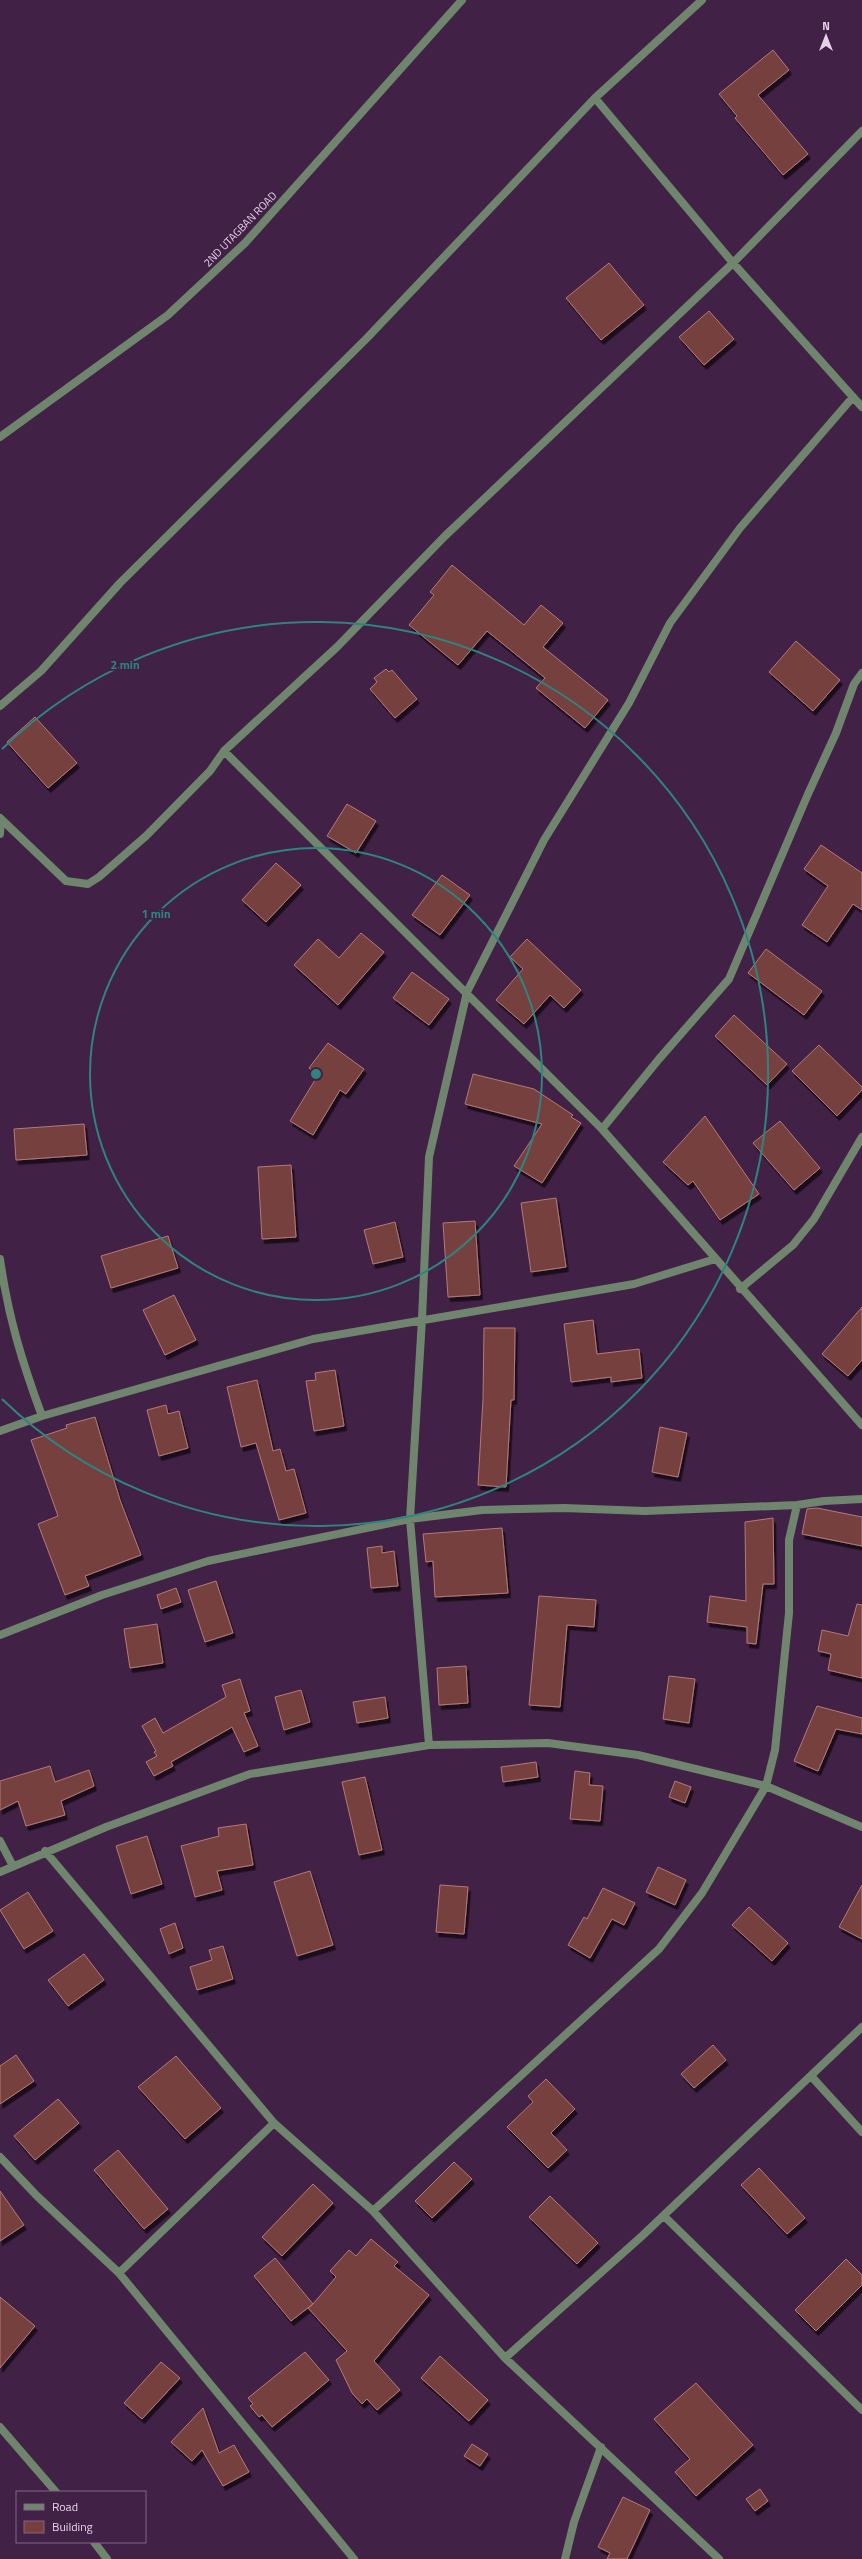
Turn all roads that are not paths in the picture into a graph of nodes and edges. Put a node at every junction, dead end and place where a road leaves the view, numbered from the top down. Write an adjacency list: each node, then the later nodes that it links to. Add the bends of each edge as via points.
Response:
1 (462, 0): 8 (street, 2ND UTAGBAN ROAD, via 245,243 168,316)
2 (702, 0): 3 (street)
3 (595, 98): 5 (street); 10 (street, via 367,338 120,583 41,671)
4 (862, 131): 5 (street)
5 (733, 263): 6 (street); 11 (street, via 445,536 337,647)
6 (853, 397): 7 (street); 14 (street, via 740,528 670,623 629,703 544,840)
7 (862, 407)
8 (0, 437)
9 (862, 673): 15 (street, via 854,684 836,733 729,979)
10 (0, 706)
11 (224, 751): 12 (street, via 210,771 146,836 88,884 66,881); 14 (street)
12 (1, 819): 13 (street)
13 (0, 834)
14 (467, 992): 15 (street); 20 (street, via 429,1157)
15 (602, 1129): 18 (street)
16 (862, 1137): 19 (street, via 814,1219 793,1245)
17 (0, 1259): 21 (street, via 8,1312 21,1360)
18 (715, 1259): 19 (street); 20 (street, via 634,1284)
19 (740, 1289): 22 (street)
20 (422, 1319): 21 (street, via 313,1339); 26 (street)
21 (42, 1416): 23 (street)
22 (862, 1425)
23 (0, 1432)
24 (862, 1499): 25 (street, via 824,1500)
25 (797, 1505): 26 (street, via 645,1511 564,1508 482,1510); 29 (street, via 789,1540 789,1613 782,1693 775,1750)
26 (410, 1519): 27 (street, via 208,1560 102,1595); 28 (street)
27 (0, 1634)
28 (429, 1745): 29 (street, via 548,1743 638,1755); 32 (street, via 250,1774)
29 (766, 1786): 30 (street); 40 (street, via 702,1893 659,1949)
30 (862, 1827)
31 (0, 1840): 33 (street)
32 (45, 1851): 33 (street); 37 (street)
33 (13, 1866): 34 (street)
34 (0, 1872)
35 (862, 2027): 36 (street)
36 (812, 2076): 38 (street); 41 (street)
37 (274, 2123): 40 (street); 42 (street)
38 (862, 2132)
39 (0, 2157): 42 (street)
40 (373, 2211): 43 (street)
41 (664, 2216): 43 (street); 44 (street)
42 (118, 2273): 50 (street, via 197,2366 271,2462)
43 (505, 2358): 46 (street)
44 (862, 2410)
45 (0, 2427): 47 (street)
46 (601, 2447): 51 (street, via 574,2522); 52 (street)
47 (55, 2491)
48 (95, 2543): 49 (street)
49 (107, 2559)
50 (354, 2559)
51 (565, 2559)
52 (719, 2559)

